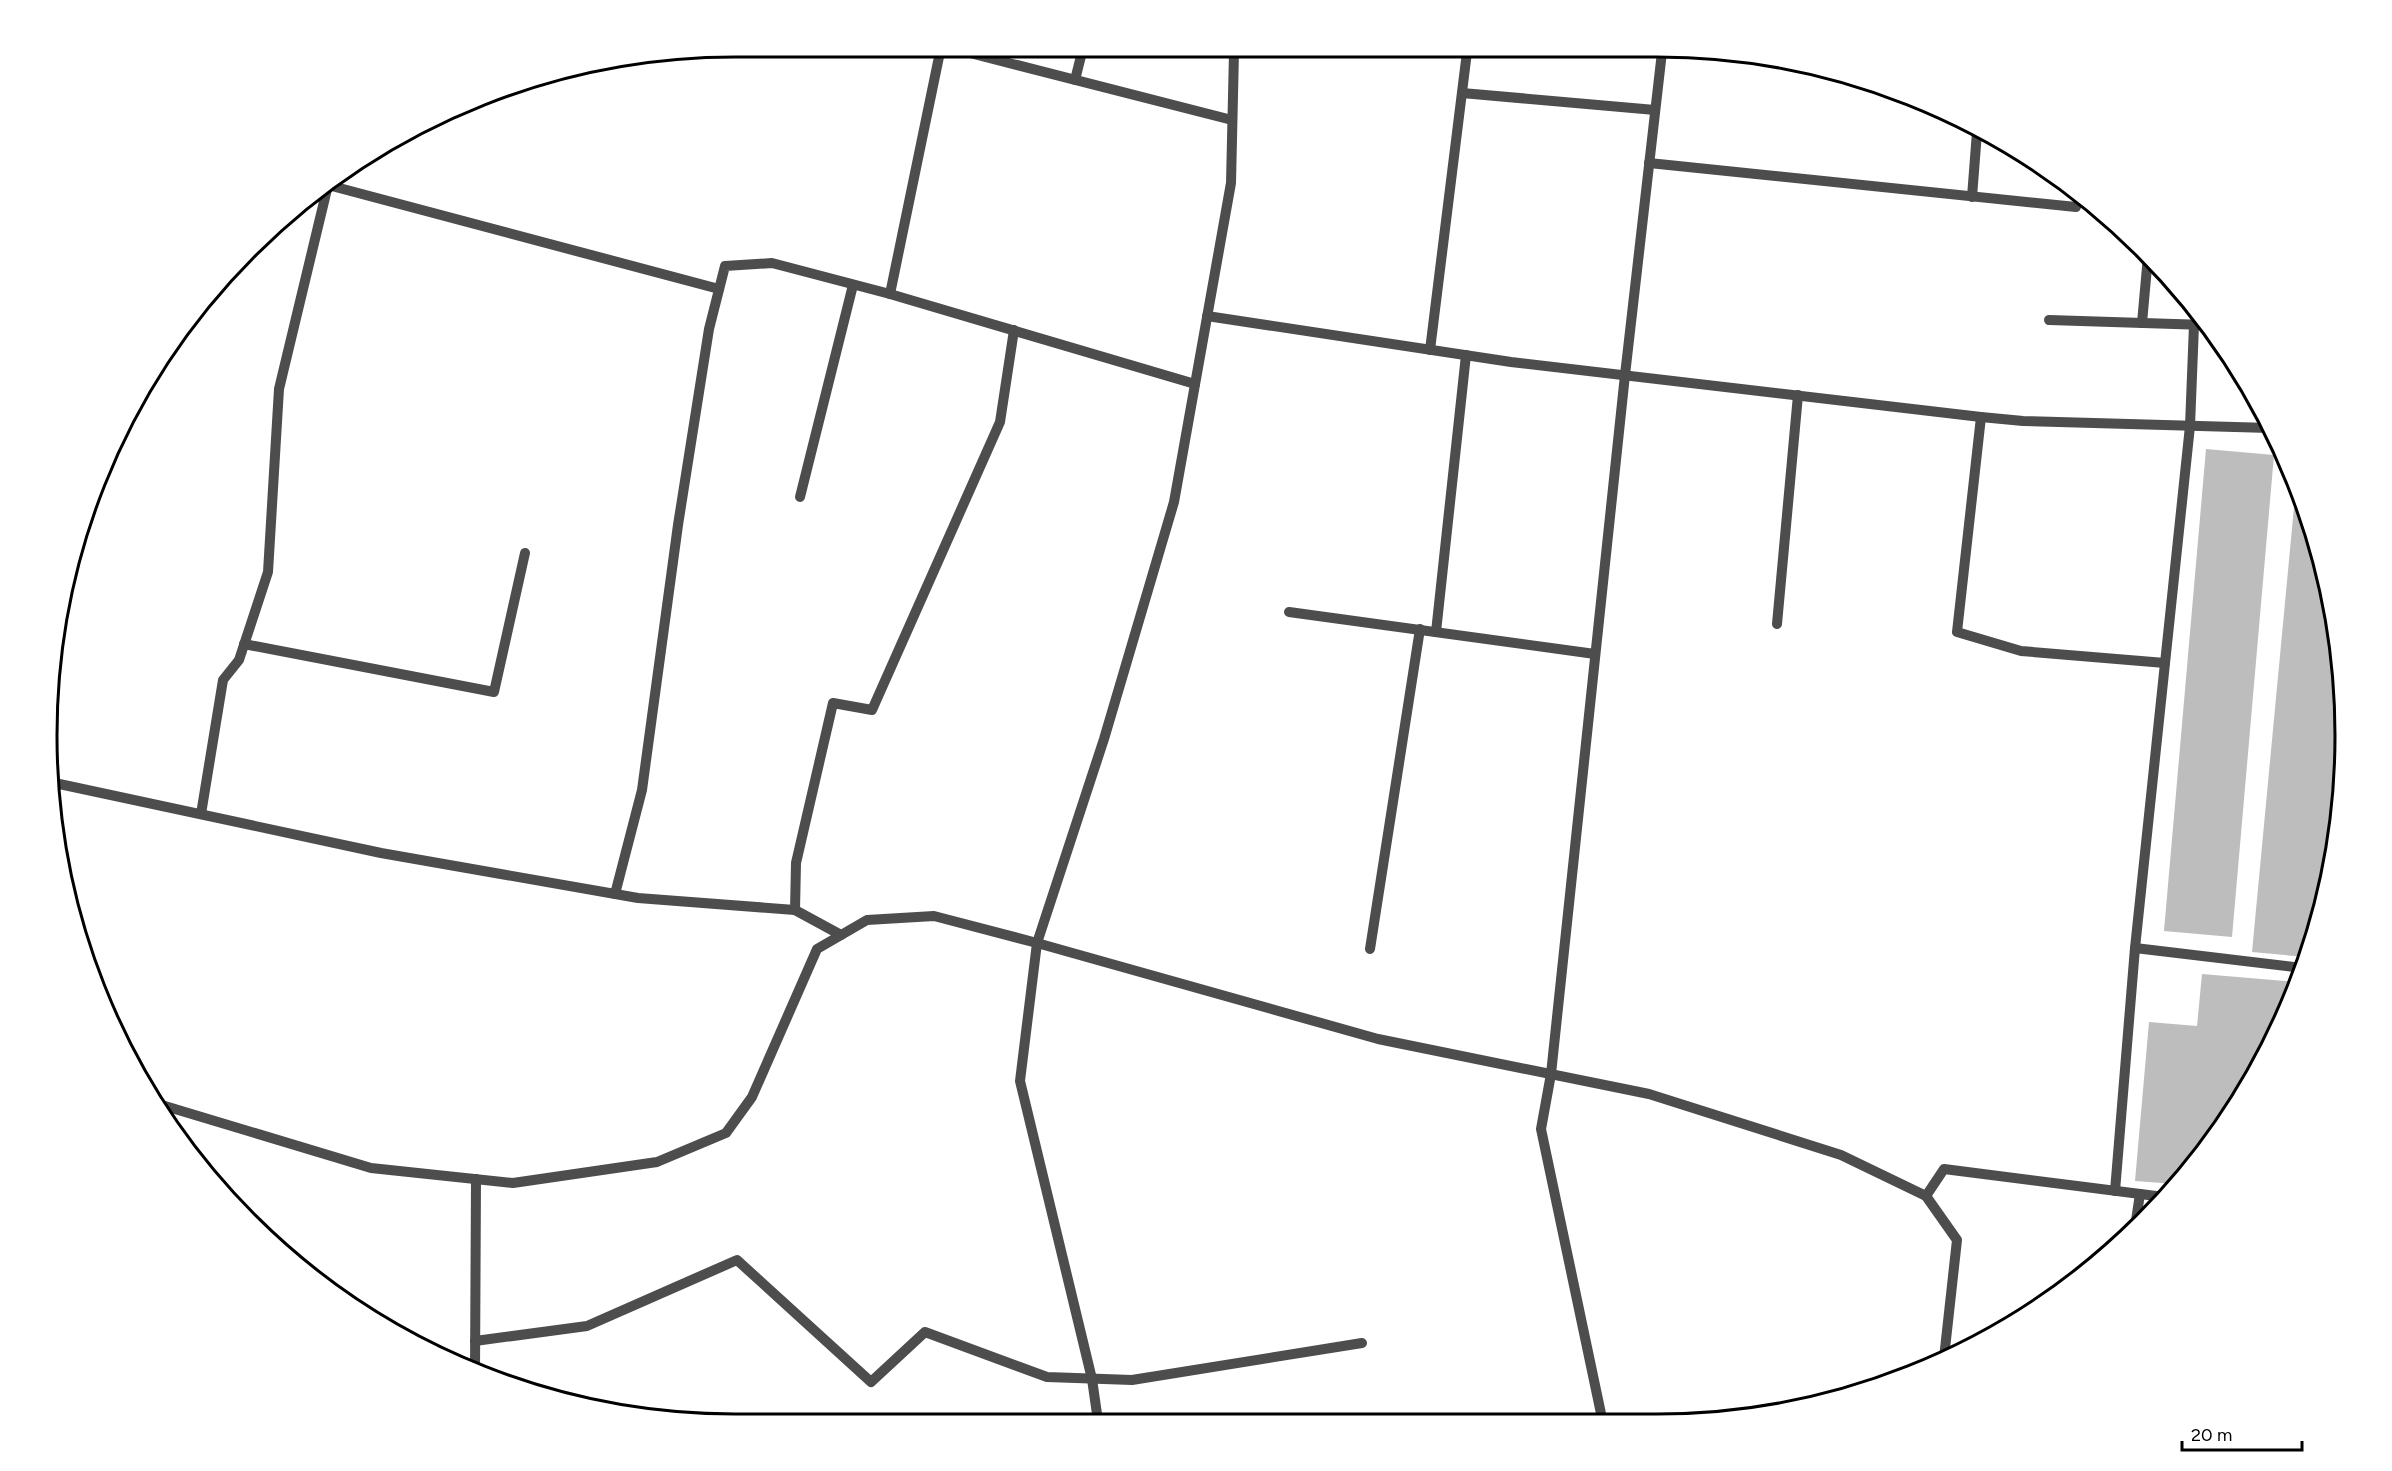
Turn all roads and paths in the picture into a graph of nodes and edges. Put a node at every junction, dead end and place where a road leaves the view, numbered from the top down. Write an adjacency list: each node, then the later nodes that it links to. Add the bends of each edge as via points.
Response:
1 (939, 57): 20 (street)
2 (986, 57): 7 (street)
3 (1081, 57): 7 (street)
4 (1234, 57): 10 (street)
5 (1466, 57): 8 (street)
6 (1661, 57): 9 (street)
7 (1076, 80): 10 (street)
8 (1462, 93): 9 (street); 27 (street)
9 (1655, 110): 12 (street)
10 (1232, 120): 21 (street, via 1231,183)
11 (1977, 138): 15 (street)
12 (1649, 164): 15 (street); 29 (street)
13 (336, 187): 19 (street)
14 (326, 194): 41 (street, via 279,389 268,572)
15 (1972, 196): 16 (street)
16 (2076, 207)
17 (2147, 267): 23 (street)
18 (853, 285): 19 (street, via 772,263 725,266); 20 (street); 35 (street)
19 (719, 289): 46 (street, via 709,329 678,525 642,790)
20 (890, 294): 26 (street)
21 (1207, 316): 27 (street); 30 (street)
22 (2049, 320): 23 (street)
23 (2142, 323): 24 (street)
24 (2194, 325): 25 (street); 33 (street)
25 (2197, 325)
26 (1014, 330): 30 (street); 47 (street, via 1000,422 872,710 833,703 796,863)
27 (1430, 350): 28 (street)
28 (1466, 355): 29 (street); 40 (street)
29 (1625, 375): 31 (street); 42 (street)
30 (1195, 384): 49 (street, via 1174,502)
31 (1798, 395): 32 (street); 38 (street)
32 (1981, 417): 33 (street); 43 (street, via 1957,632 2021,651)
33 (2190, 426): 34 (street); 43 (street)
34 (2261, 428)
35 (800, 497)
36 (525, 553): 41 (street, via 495,692)
37 (1289, 612): 39 (street)
38 (1777, 624)
39 (1420, 629): 40 (street); 51 (street)
40 (1436, 632): 42 (street)
41 (244, 644): 45 (street, via 239,660 224,680)
42 (1595, 654): 53 (street)
43 (2165, 663): 50 (street)
44 (58, 784): 45 (street)
45 (201, 814): 46 (street, via 381,852)
46 (615, 894): 47 (street)
47 (795, 910): 48 (street)
48 (841, 935): 49 (street, via 867,920 934,916); 55 (street, via 817,949 752,1097 726,1133 657,1162 513,1183)
49 (1038, 943): 53 (street, via 1378,1039); 65 (street, via 1020,1081)
50 (2134, 948): 52 (street); 56 (street)
51 (1370, 949)
52 (2294, 967)
53 (1551, 1074): 58 (street, via 1649,1094 1841,1155); 67 (street, via 1541,1129)
54 (168, 1107): 55 (street, via 371,1168)
55 (477, 1179): 61 (street)
56 (2115, 1191): 57 (street); 58 (street, via 1944,1170)
57 (2140, 1194): 59 (street); 60 (street)
58 (1926, 1196): 63 (street, via 1957,1240)
59 (2155, 1196)
60 (2138, 1213)
61 (475, 1341): 64 (street); 65 (street, via 587,1326 737,1260 871,1382 925,1332 1047,1377)
62 (1362, 1343): 65 (street, via 1131,1380)
63 (1945, 1349)
64 (475, 1362)
65 (1092, 1379): 66 (street)
66 (1097, 1414)
67 (1601, 1414)

